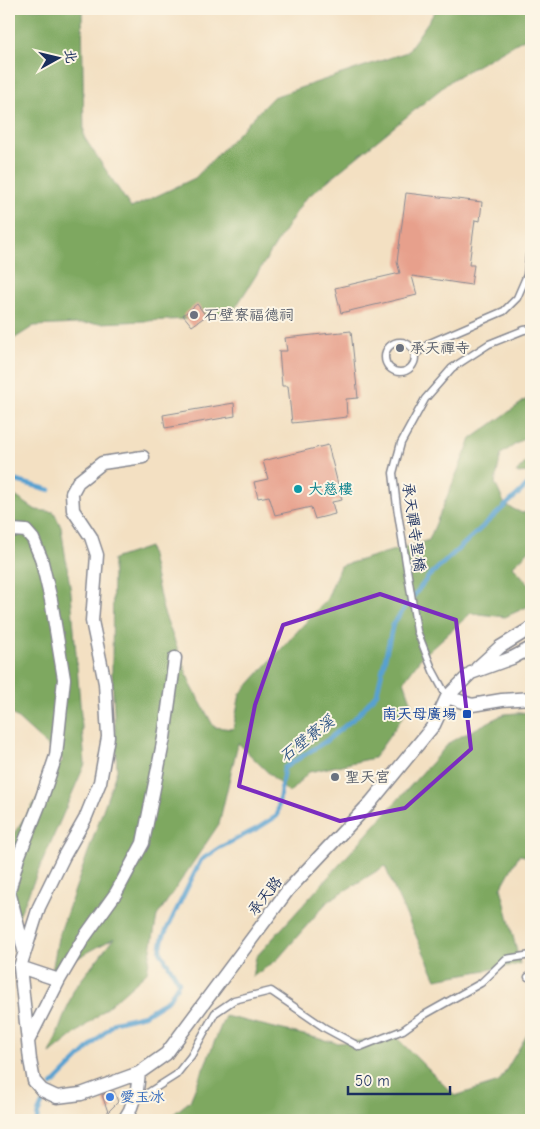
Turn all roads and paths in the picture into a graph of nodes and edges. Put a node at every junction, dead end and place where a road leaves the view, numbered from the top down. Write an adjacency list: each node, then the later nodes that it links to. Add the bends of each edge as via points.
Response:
1 (531, 239): 3 (lane, via 527,275 517,298 504,311 430,343)
2 (531, 329): 10 (lane, 承天禪寺聖橋, via 490,344 452,368 425,399 401,443 394,473 417,631)
3 (416, 354): 3 (lane, via 411,346 397,342 386,352 386,362 392,370 402,373 414,364)
4 (142, 457): 12 (street, via 102,463 78,482 72,493 73,510 91,537 97,555 92,621 105,683 108,737 100,782 85,819 39,907)
5 (9, 533): 12 (street, via 13,530 26,531 42,558 64,679 56,756 18,858 10,890)
6 (531, 628): 9 (street, via 500,647)
7 (531, 648): 9 (street)
8 (175, 658): 15 (street, via 164,738 143,843 116,894 83,939)
9 (472, 673): 10 (street)
10 (447, 697): 11 (street, via 472,705); 17 (street, 承天路, via 434,725 371,802 288,890 166,1054)
11 (531, 698)
12 (24, 950): 14 (street)
13 (531, 955): 18 (lane, via 506,959 481,983 403,1030 360,1047 325,1028 271,991 234,1000 215,1013 191,1056 176,1075)
14 (20, 967): 15 (street); 16 (street)
15 (59, 980): 16 (street)
16 (27, 1042): 17 (street, 承天路, via 34,1081 42,1090 57,1097 80,1094)
17 (138, 1073): 18 (street)
18 (133, 1103): 19 (street)
19 (124, 1120)

